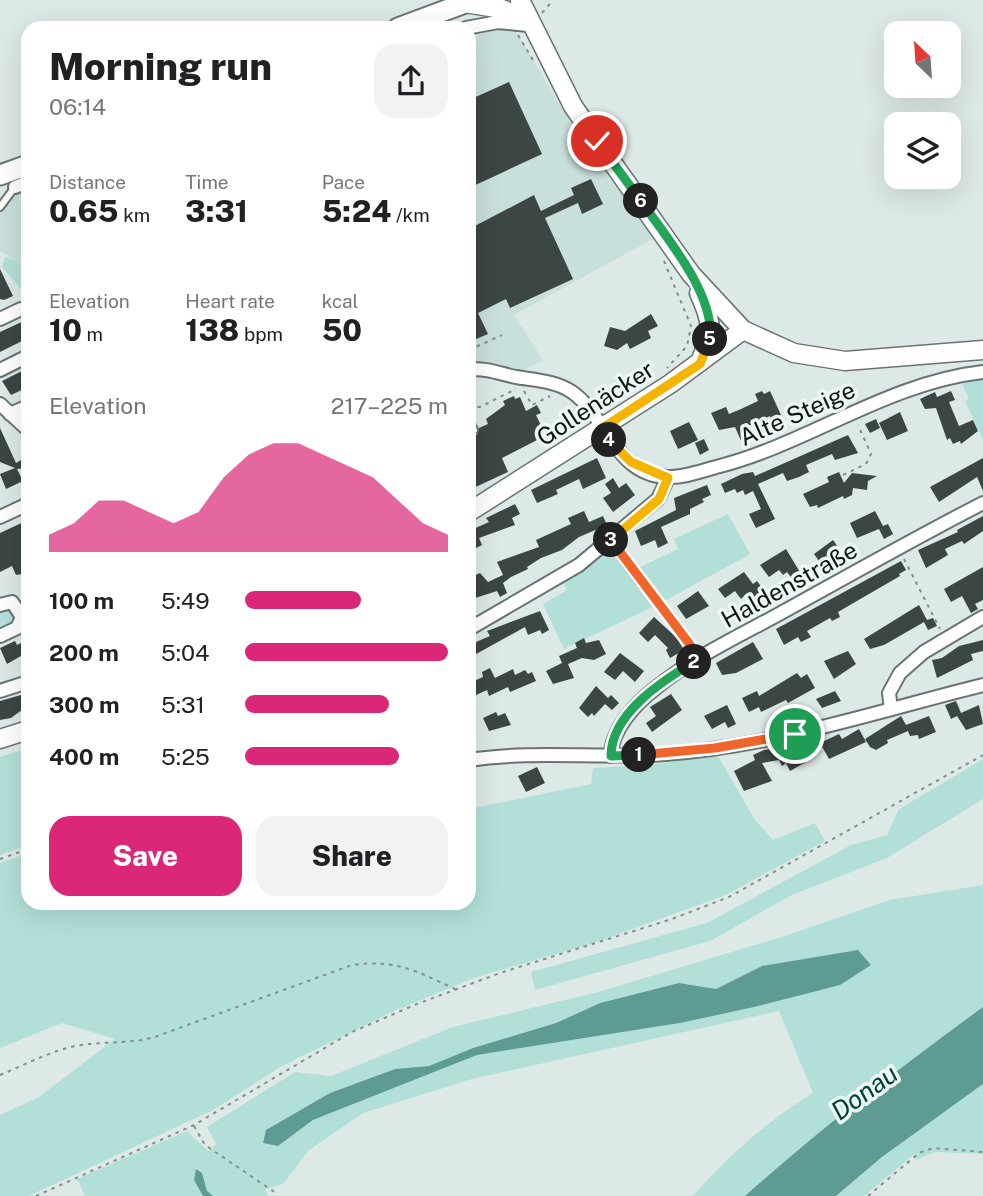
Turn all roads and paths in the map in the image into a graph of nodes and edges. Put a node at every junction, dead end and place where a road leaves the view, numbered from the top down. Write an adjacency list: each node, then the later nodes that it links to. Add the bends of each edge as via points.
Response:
1 (520, 0): 4 (main road)
2 (469, 2): 3 (main road); 4 (main road, via 502,9)
3 (417, 21)
4 (524, 23): 5 (street); 6 (path); 10 (main road, via 573,106)
5 (476, 27)
6 (538, 68)
7 (14, 181): 8 (lane)
8 (0, 207)
9 (663, 259): 22 (path, via 691,326 687,346)
10 (691, 274): 13 (main road); 18 (main road, via 711,325)
11 (21, 309): 12 (street)
12 (0, 319)
13 (743, 330): 16 (main road, via 794,353 845,361); 18 (main road, Gollenäcker)
14 (502, 335): 15 (path)
15 (476, 347)
16 (983, 350)
17 (21, 360): 19 (street)
18 (700, 364): 30 (main road, Gollenäcker)
19 (0, 370)
20 (476, 371): 30 (street, via 556,384 582,401)
21 (983, 372): 27 (street, Alte Steige, via 906,389)
22 (660, 376)
23 (551, 396): 25 (path, via 532,405 522,386)
24 (0, 404): 28 (street)
25 (476, 407)
26 (21, 409): 28 (street)
27 (851, 411): 31 (path, via 871,454 866,464); 32 (street, Alte Steige, via 751,458)
28 (10, 414): 29 (street)
29 (21, 424)
30 (601, 429): 32 (street, via 631,462); 35 (main road, Gollenäcker)
31 (843, 475)
32 (668, 478): 37 (street, via 659,499)
33 (983, 503): 38 (street, Haldenstraße)
34 (21, 507): 36 (street)
35 (476, 508)
36 (0, 517)
37 (609, 541): 39 (lane); 44 (street, via 529,596)
38 (898, 547): 46 (path); 47 (street, Haldenstraße)
39 (643, 586): 47 (path)
40 (0, 605): 41 (street, via 12,602)
41 (21, 616)
42 (983, 617): 46 (street)
43 (21, 619): 45 (street, via 17,628)
44 (476, 625)
45 (0, 636)
46 (945, 639): 51 (street, via 900,673 889,693)
47 (700, 658): 55 (street, Haldenstraße, via 640,702 614,739)
48 (21, 684): 50 (street)
49 (983, 685): 51 (street)
50 (0, 691)
51 (891, 709): 55 (street, via 754,743)
52 (21, 732): 53 (main road)
53 (0, 739)
54 (983, 755): 59 (path, via 729,897)
55 (611, 756): 56 (street, via 524,753)
56 (476, 759)
57 (21, 852): 58 (path)
58 (0, 859)
59 (456, 989): 60 (path, via 401,965 352,965 152,1038 64,1048); 61 (path, via 352,1032)
60 (0, 1074)
61 (194, 1125): 63 (path); 64 (path, via 205,1144)
62 (983, 1152): 65 (path, via 933,1148 919,1153)
63 (36, 1196)
64 (275, 1196)
65 (868, 1196)

